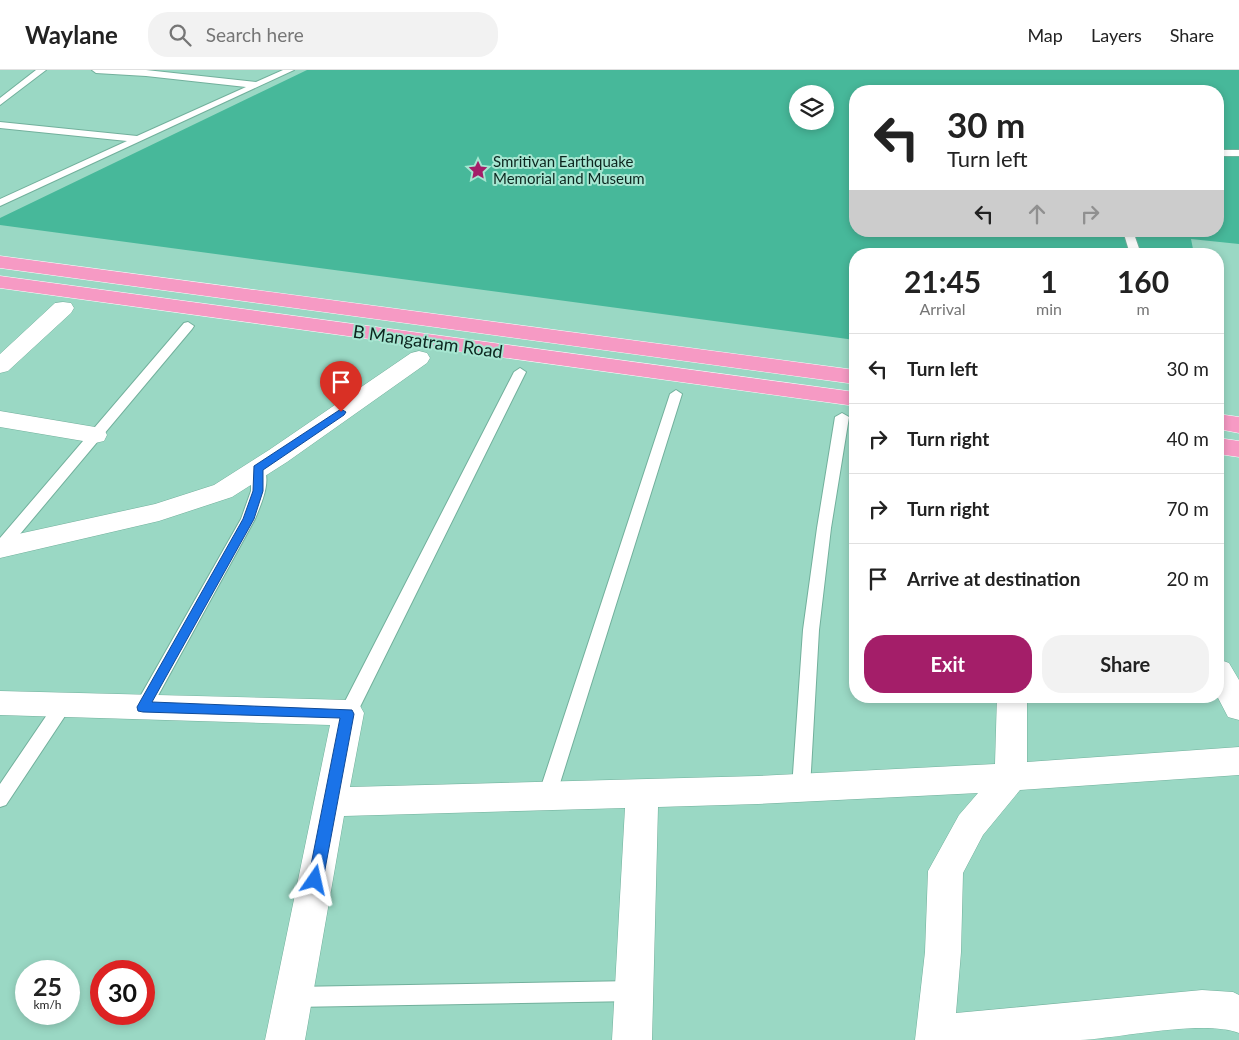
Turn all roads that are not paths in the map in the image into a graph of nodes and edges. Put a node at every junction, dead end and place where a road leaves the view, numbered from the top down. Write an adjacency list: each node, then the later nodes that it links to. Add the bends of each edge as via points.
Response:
1 (42, 70): 6 (lane)
2 (96, 70): 4 (lane)
3 (290, 70): 5 (lane)
4 (149, 71): 5 (lane)
5 (257, 85): 8 (lane)
6 (0, 102)
7 (0, 125): 8 (lane)
8 (138, 140): 11 (lane)
9 (1239, 153): 10 (lane)
10 (1224, 154)
11 (0, 203)
12 (0, 262): 19 (highway, B Mangatram Road)
13 (0, 282): 21 (highway, B Mangatram Road)
14 (63, 308): 17 (street)
15 (188, 326): 26 (lane)
16 (419, 358): 29 (street)
17 (0, 366)
18 (520, 372): 37 (lane)
19 (849, 376)
20 (676, 394): 42 (lane)
21 (849, 398)
22 (842, 417): 40 (lane, via 811,630)
23 (0, 420): 26 (street)
24 (1224, 423): 25 (highway)
25 (1239, 425)
26 (95, 435): 30 (lane)
27 (1224, 447): 28 (highway)
28 (1239, 449)
29 (258, 469): 30 (street, via 223,491 159,512); 35 (lane, via 258,491 248,519)
30 (0, 548)
31 (1224, 682): 36 (street)
32 (0, 703): 34 (street)
33 (1012, 703): 39 (street)
34 (63, 705): 35 (street); 43 (lane)
35 (143, 707): 37 (street)
36 (1239, 708)
37 (348, 714): 44 (street)
38 (1239, 761): 39 (street)
39 (1011, 777): 40 (street); 48 (street, via 970,825 946,872 943,952)
40 (801, 788): 41 (street)
41 (642, 794): 42 (street); 45 (street)
42 (547, 796): 44 (street)
43 (0, 799)
44 (330, 802): 46 (street)
45 (634, 991): 46 (lane); 50 (street)
46 (293, 997): 49 (street)
47 (1239, 1014): 48 (street, via 1202,1009)
48 (934, 1037)
49 (285, 1040)
50 (632, 1040)

